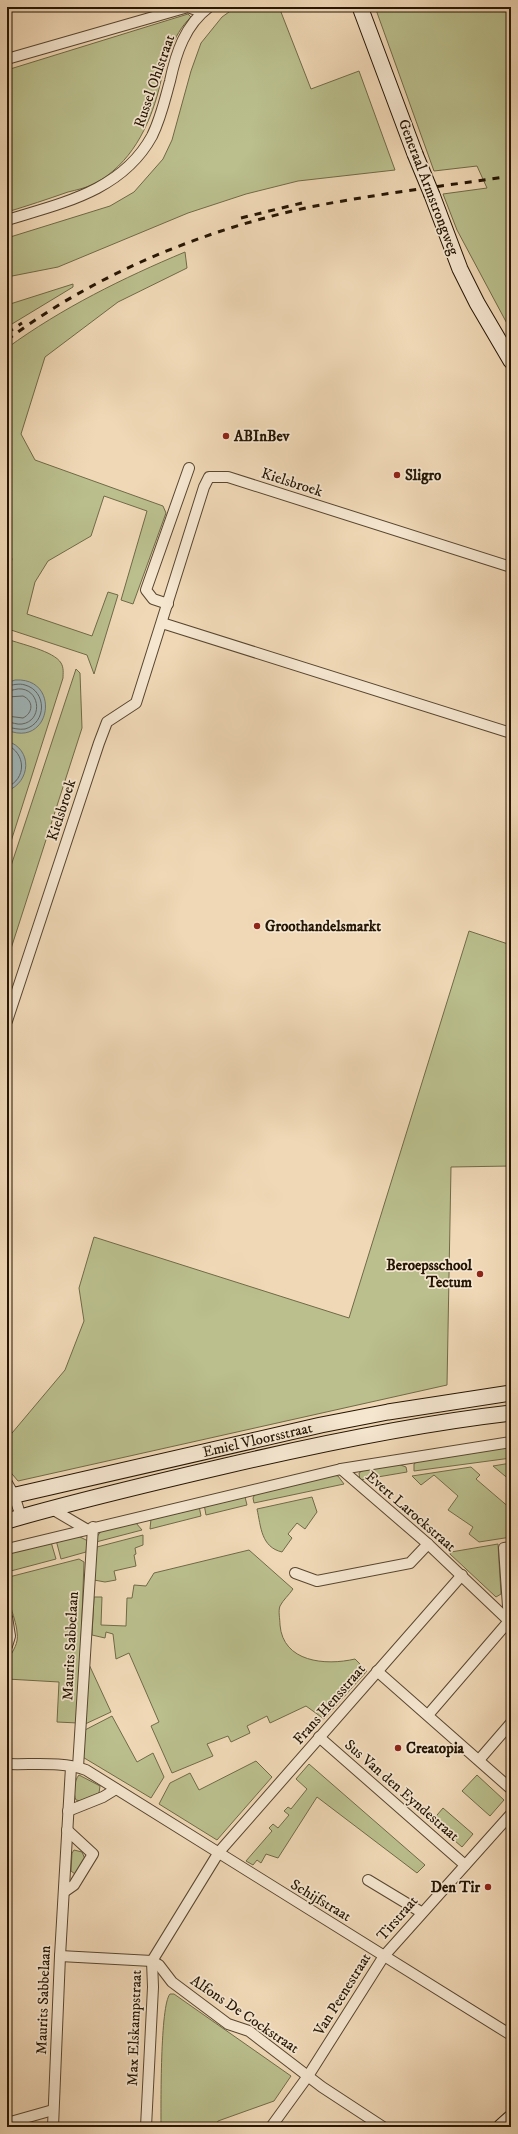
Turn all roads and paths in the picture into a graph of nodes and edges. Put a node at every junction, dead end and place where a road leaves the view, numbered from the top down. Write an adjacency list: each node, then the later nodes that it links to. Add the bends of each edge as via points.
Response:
1 (360, 7): 5 (street, Generaal Armstrongweg, bridge, via 460,269)
2 (205, 10): 3 (street, via 188,7); 4 (street, Russel Ohlstraat, via 190,27 180,45 162,112 152,135 131,164 116,178 95,191)
3 (7, 60)
4 (7, 220)
5 (511, 360)
6 (189, 468): 8 (street, via 146,590 153,599)
7 (511, 567): 8 (street, Kielsbroek, via 228,477 212,476 204,487)
8 (168, 604): 9 (street, Kielsbroek)
9 (162, 623): 10 (street); 11 (street, Kielsbroek, via 136,703 107,722)
10 (511, 733)
11 (7, 1021)
12 (511, 1393): 16 (street, Emiel Vloorsstraat, via 322,1425)
13 (511, 1413): 17 (street, Emiel Vloorsstraat, via 315,1446)
14 (511, 1442): 15 (street)
15 (341, 1469): 19 (street); 20 (street, Evert Larockstraat)
16 (9, 1492): 18 (street)
17 (52, 1509): 18 (street, Emiel Vloorsstraat); 19 (street)
18 (14, 1519)
19 (89, 1528): 22 (street); 34 (street, Maurits Sabbelaan)
20 (428, 1544): 23 (street, via 410,1563 317,1581); 24 (street, Evert Larockstraat)
21 (507, 1547): 26 (street)
22 (7, 1549)
23 (295, 1573)
24 (462, 1575): 26 (street, Evert Larockstraat); 28 (street, Frans Hensstraat)
25 (7, 1617): 27 (street, via 10,1636)
26 (510, 1622): 29 (street)
27 (7, 1646)
28 (377, 1670): 29 (street); 31 (street, Frans Hensstraat)
29 (428, 1715): 32 (street)
30 (511, 1723): 32 (street)
31 (319, 1737): 40 (street, Frans Hensstraat); 41 (street, Sus Van den Eyndestraat)
32 (478, 1760): 36 (street)
33 (7, 1764): 34 (street)
34 (74, 1767): 35 (street, Schijfstraat); 37 (street, Maurits Sabbelaan)
35 (116, 1789): 37 (street); 40 (street, Schijfstraat)
36 (511, 1789)
37 (68, 1811): 39 (street, Maurits Sabbelaan)
38 (511, 1814): 41 (street, Tirstraat)
39 (67, 1830): 43 (street, Maurits Sabbelaan); 43 (street, via 93,1854 74,1885)
40 (219, 1852): 46 (street, Schijfstraat, via 232,1863); 47 (street, Max Elskampstraat)
41 (465, 1865): 44 (street, Tirstraat)
42 (368, 1880): 44 (street)
43 (64, 1892): 45 (street, Maurits Sabbelaan)
44 (421, 1912): 46 (street, Tirstraat)
45 (60, 1956): 47 (street); 52 (street, Maurits Sabbelaan)
46 (384, 1956): 50 (street, Schijfstraat); 51 (street, Van Peenestraat)
47 (152, 1961): 48 (street, Alfons De Cockstraat, via 159,1965); 49 (street, Max Elskampstraat)
48 (172, 1982): 49 (street, via 160,1983); 51 (street, Alfons De Cockstraat, via 228,2024 250,2032)
49 (153, 1987): 56 (street, Max Elskampstraat)
50 (511, 2035)
51 (308, 2076): 57 (street, Van Peenestraat); 58 (street, Alfons De Cockstraat)
52 (53, 2110): 54 (street); 55 (street, Maurits Sabbelaan)
53 (511, 2118): 59 (street)
54 (7, 2124)
55 (53, 2127)
56 (146, 2127)
57 (272, 2127)
58 (383, 2127)
59 (501, 2127)

